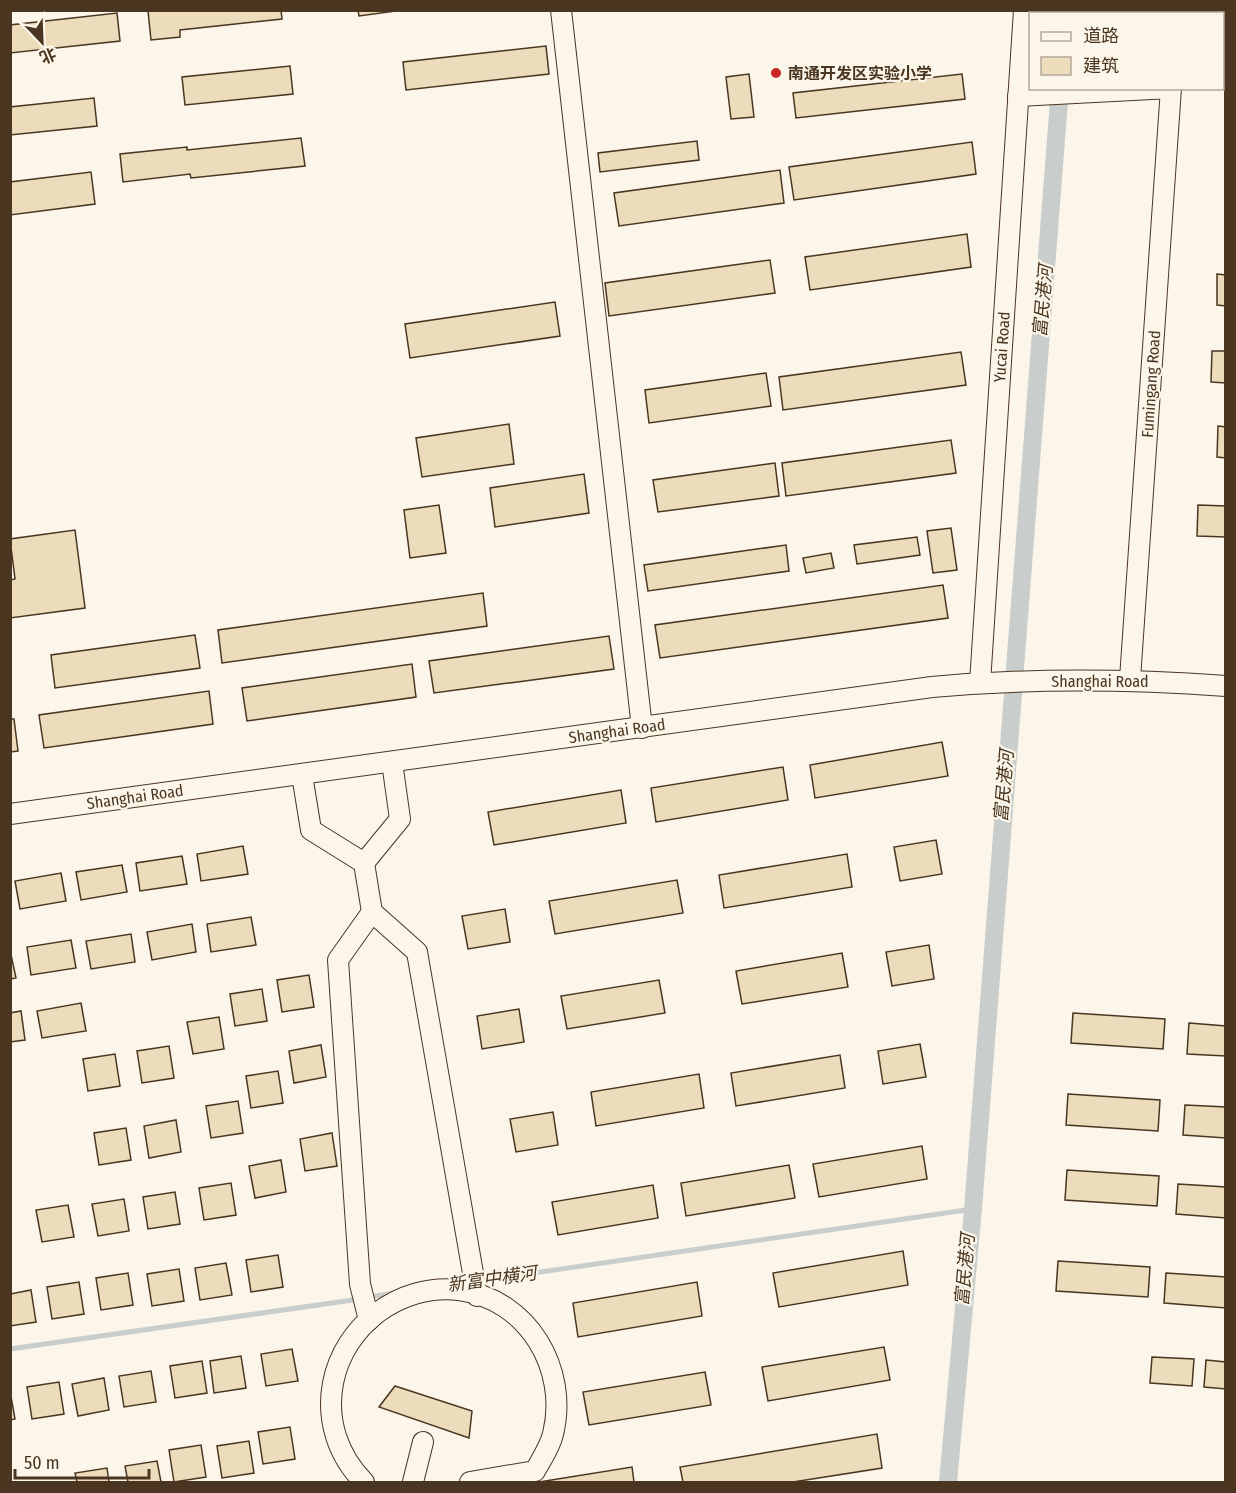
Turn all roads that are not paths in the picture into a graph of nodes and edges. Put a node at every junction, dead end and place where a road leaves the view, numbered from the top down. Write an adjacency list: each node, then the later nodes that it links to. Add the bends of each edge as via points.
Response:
1 (561, 10): 9 (street)
2 (1024, 10): 5 (street, Yucai Road)
3 (1141, 90): 5 (street)
4 (1171, 90): 6 (street, Fumingang Road)
5 (1019, 96): 7 (street, Yucai Road)
6 (1130, 679): 7 (street, Shanghai Road); 8 (street, Shanghai Road)
7 (981, 683): 9 (street, Shanghai Road)
8 (1226, 686)
9 (642, 728): 10 (street, Shanghai Road)
10 (392, 762): 11 (street, Shanghai Road); 13 (street, via 400,819)
11 (302, 775): 12 (street, Shanghai Road); 13 (street, via 311,830)
12 (10, 814)
13 (364, 863): 14 (street)
14 (372, 912): 15 (street, via 417,952); 16 (street, via 338,960 360,1284)
15 (477, 1296): 16 (street, via 459,1290 419,1292 383,1307); 20 (street, via 496,1302 528,1326 549,1359 558,1397 553,1436 535,1471)
16 (369, 1320): 18 (street, via 354,1334 337,1365 330,1400 334,1436 350,1468)
17 (423, 1442): 19 (street)
18 (364, 1482)
19 (413, 1482)
20 (470, 1482)

